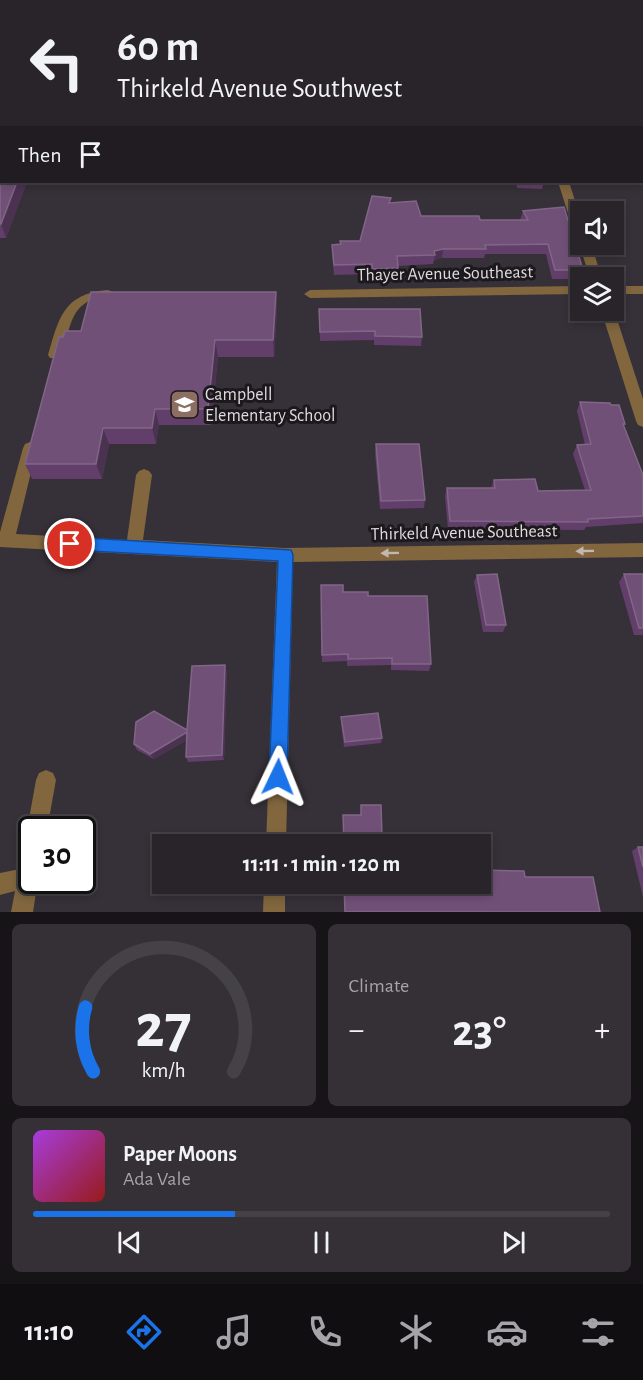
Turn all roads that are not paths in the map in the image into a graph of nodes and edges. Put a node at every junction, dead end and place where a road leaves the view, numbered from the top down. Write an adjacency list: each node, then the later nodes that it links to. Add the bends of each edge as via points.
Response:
1 (563, 183): 2 (street)
2 (570, 203)
3 (570, 290): 7 (street, Thayer Avenue Southeast)
4 (624, 290): 5 (street)
5 (643, 290)
6 (118, 294): 9 (street, via 96,294 77,303 66,316)
7 (310, 294)
8 (611, 321): 10 (street)
9 (51, 372)
10 (643, 421)
11 (33, 438): 13 (street)
12 (144, 475): 14 (street)
13 (3, 540): 14 (street, Thirkeld Avenue Southeast)
14 (134, 547): 16 (street, Thirkeld Avenue Southeast)
15 (643, 550): 16 (street, Thirkeld Avenue Southeast, one-way to 16)
16 (285, 555): 19 (street)
17 (46, 780): 18 (street)
18 (40, 816)
19 (276, 834)
20 (18, 874): 21 (street)
21 (0, 884)
22 (25, 894): 24 (street)
23 (275, 894): 25 (street)
24 (22, 912)
25 (274, 912)

